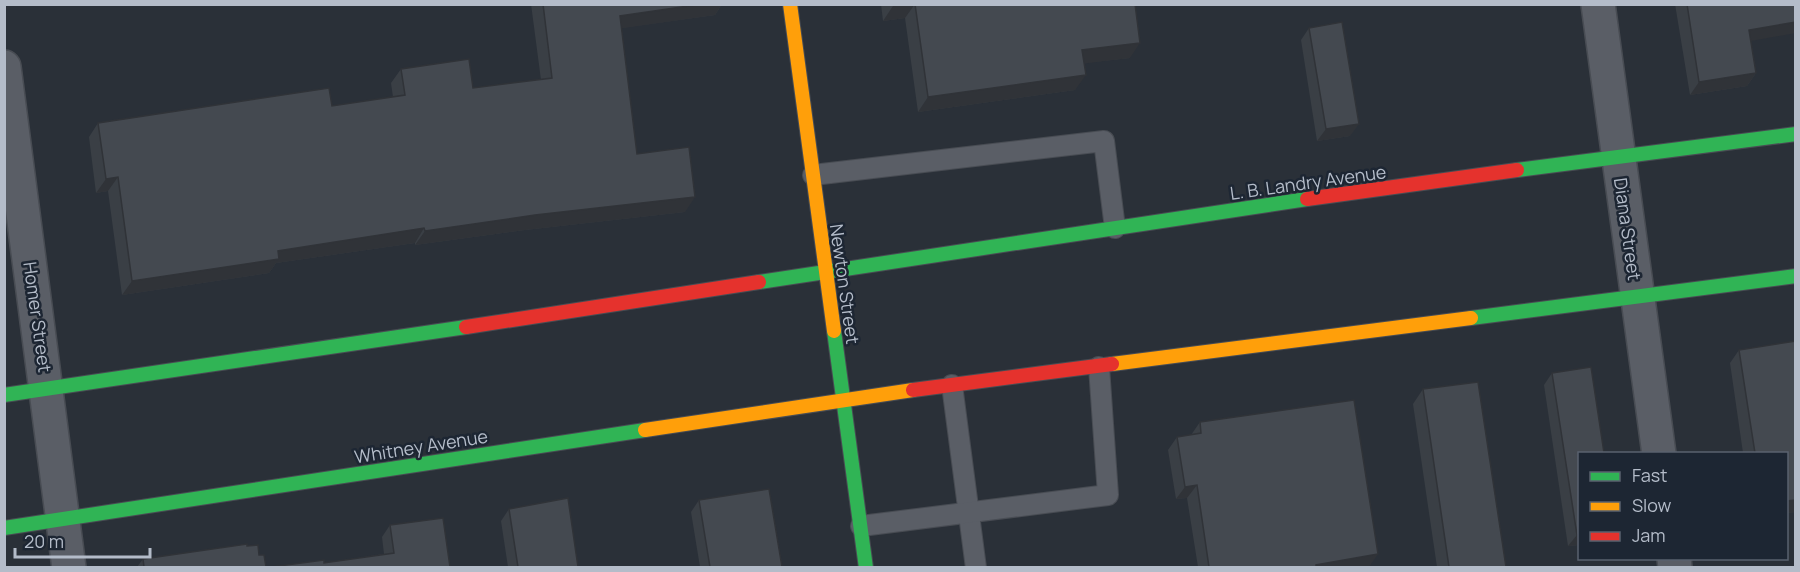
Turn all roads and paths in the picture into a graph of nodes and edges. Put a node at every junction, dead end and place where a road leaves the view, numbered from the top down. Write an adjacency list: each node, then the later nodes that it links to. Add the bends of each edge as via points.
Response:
1 (789, 4): 6 (street, Newton Street)
2 (1598, 4): 5 (street, Diana Street)
3 (4, 67): 13 (street, Homer Street)
4 (1796, 134): 5 (street, L. B. Landry Avenue)
5 (1618, 155): 7 (street, L. B. Landry Avenue); 10 (street, Diana Street)
6 (813, 175): 7 (lane, via 1104,141); 8 (street, Newton Street)
7 (1115, 228): 8 (street, L. B. Landry Avenue)
8 (825, 269): 13 (street); 15 (street, Newton Street)
9 (1796, 276): 10 (street)
10 (1638, 298): 11 (street); 16 (street, Diana Street)
11 (1099, 367): 12 (street); 17 (lane, via 1108,495)
12 (952, 385): 15 (street); 17 (lane)
13 (48, 389): 14 (street); 18 (street, Homer Street)
14 (4, 395)
15 (843, 400): 18 (street, Whitney Avenue); 19 (street, Newton Street)
16 (1659, 452)
17 (969, 512): 19 (lane); 23 (lane)
18 (63, 519): 20 (street, Whitney Avenue); 21 (street, Homer Street)
19 (861, 526): 22 (street, Newton Street)
20 (4, 528)
21 (69, 567)
22 (866, 567)
23 (976, 567)

